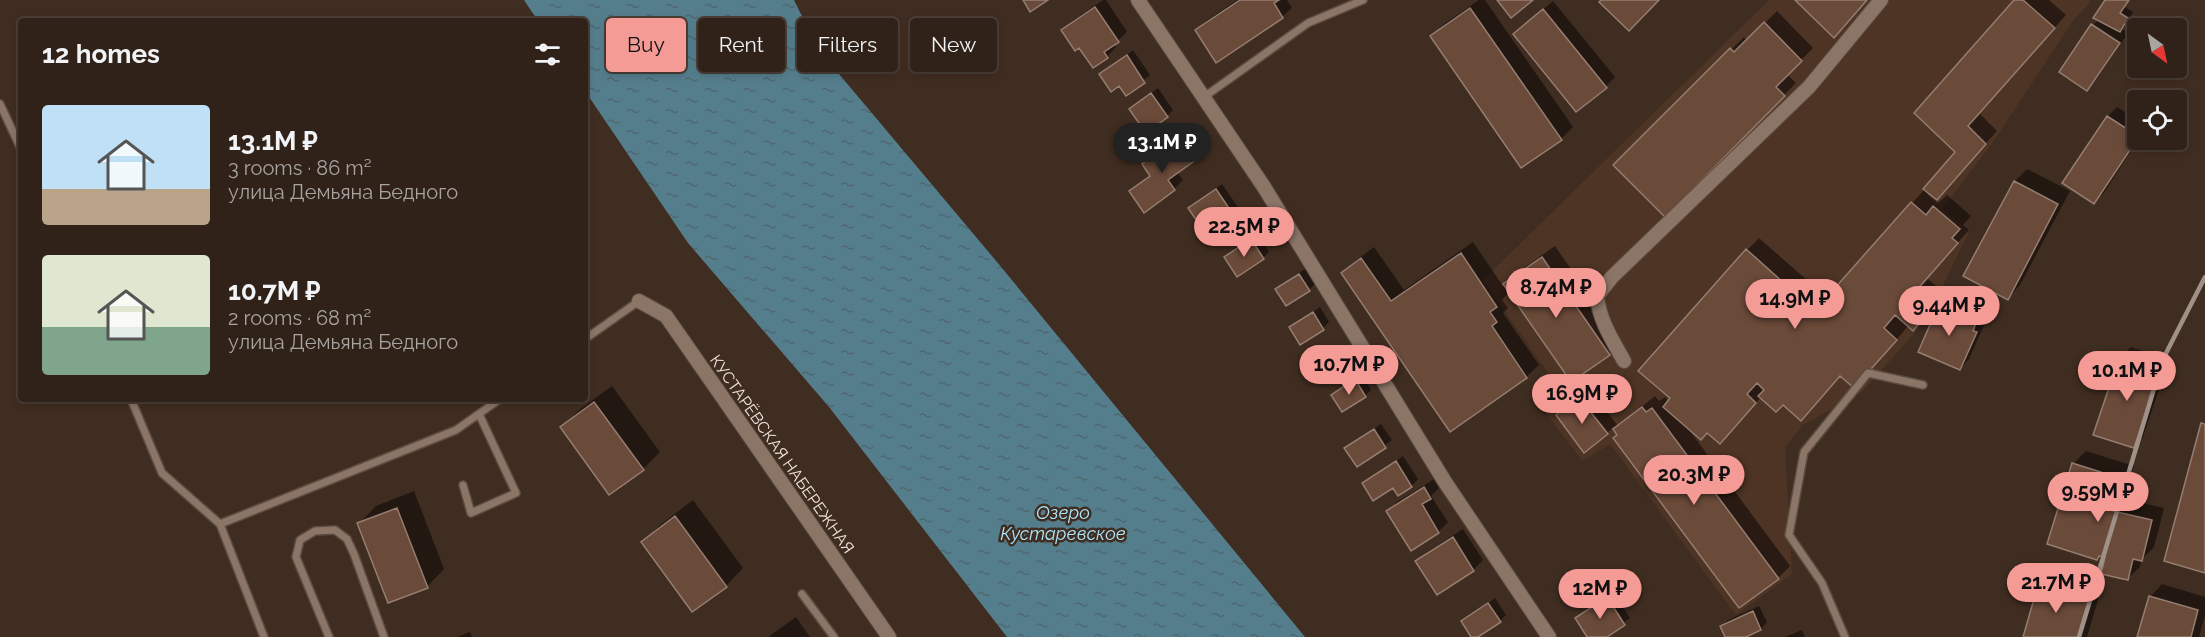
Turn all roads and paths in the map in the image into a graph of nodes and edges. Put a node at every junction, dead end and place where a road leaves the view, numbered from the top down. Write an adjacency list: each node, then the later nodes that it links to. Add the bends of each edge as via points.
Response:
1 (1138, 0): 4 (street)
2 (1363, 0): 4 (lane, via 1308,23)
3 (1881, 0): 9 (street, via 1809,87 1597,296 1598,308)
4 (1204, 97): 22 (street, via 1445,482)
5 (0, 104): 6 (lane)
6 (18, 142)
7 (639, 301): 8 (lane); 21 (street, КУСТАРЁВСКАЯ НАБЕРЕЖНАЯ, via 666,316)
8 (588, 337)
9 (1624, 362)
10 (1923, 385): 23 (lane, via 1868,373 1804,452 1789,535 1822,583)
11 (132, 402): 15 (lane, via 162,473)
12 (496, 402): 13 (lane)
13 (479, 414): 14 (lane, via 516,492 471,513); 15 (lane, via 456,430)
14 (463, 486)
15 (220, 524): 17 (lane)
16 (802, 594): 20 (lane)
17 (264, 637)
18 (329, 637): 19 (lane, via 296,556 300,540 315,531 335,530 347,539)
19 (384, 637)
20 (834, 637)
21 (889, 637)
22 (1549, 637)
23 (1845, 637)

